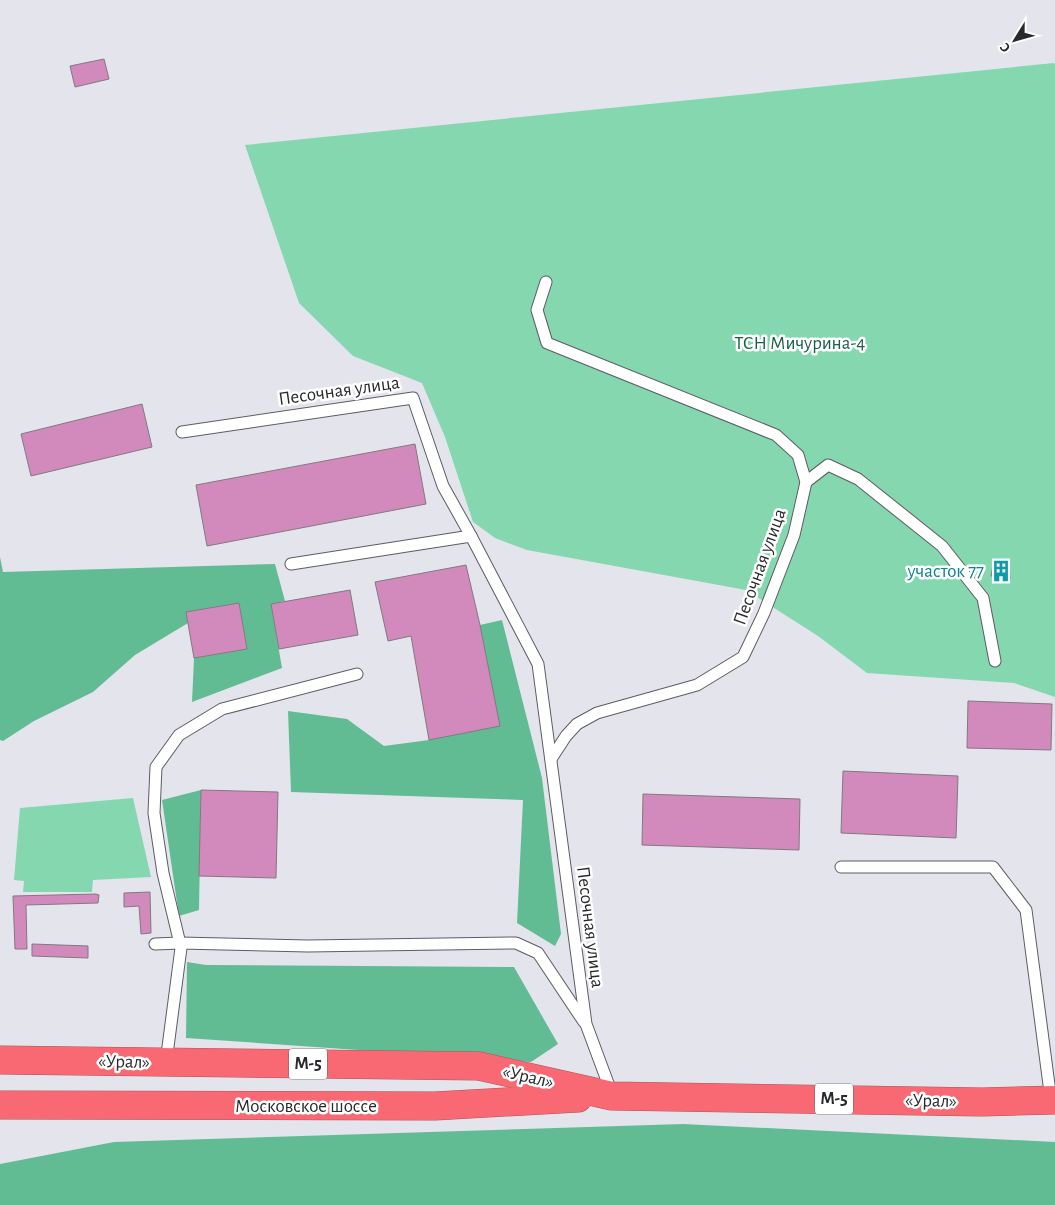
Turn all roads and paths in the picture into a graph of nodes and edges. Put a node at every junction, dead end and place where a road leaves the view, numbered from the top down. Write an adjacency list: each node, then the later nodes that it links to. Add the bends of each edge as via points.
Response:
1 (546, 282): 3 (lane, Песочная улица, via 536,310 547,343 776,435 798,455)
2 (182, 432): 4 (lane, Песочная улица, via 413,398 443,486)
3 (806, 482): 6 (lane, via 828,465 858,479 942,546 984,598); 8 (lane, Песочная улица, via 794,535 743,657 697,686 597,713 578,724)
4 (471, 536): 5 (lane); 8 (lane, Песочная улица, via 538,664)
5 (291, 564)
6 (995, 661)
7 (357, 674): 10 (lane, via 222,709 179,735 156,767 154,813 163,873)
8 (551, 759): 12 (lane, Песочная улица)
9 (841, 867): 16 (lane, via 994,866 1026,910)
10 (180, 943): 11 (lane); 12 (lane, via 308,946 516,943 538,953); 14 (lane)
11 (155, 944)
12 (586, 1024): 15 (lane, Песочная улица)
13 (0, 1060): 14 (highway, «Урал» / М-5)
14 (166, 1062): 15 (highway, «Урал» / М-5, via 479,1066)
15 (612, 1096): 16 (highway, «Урал» / М-5, via 982,1102); 17 (highway, Московское шоссе / М-5, via 435,1106)
16 (1053, 1100)
17 (0, 1105)

